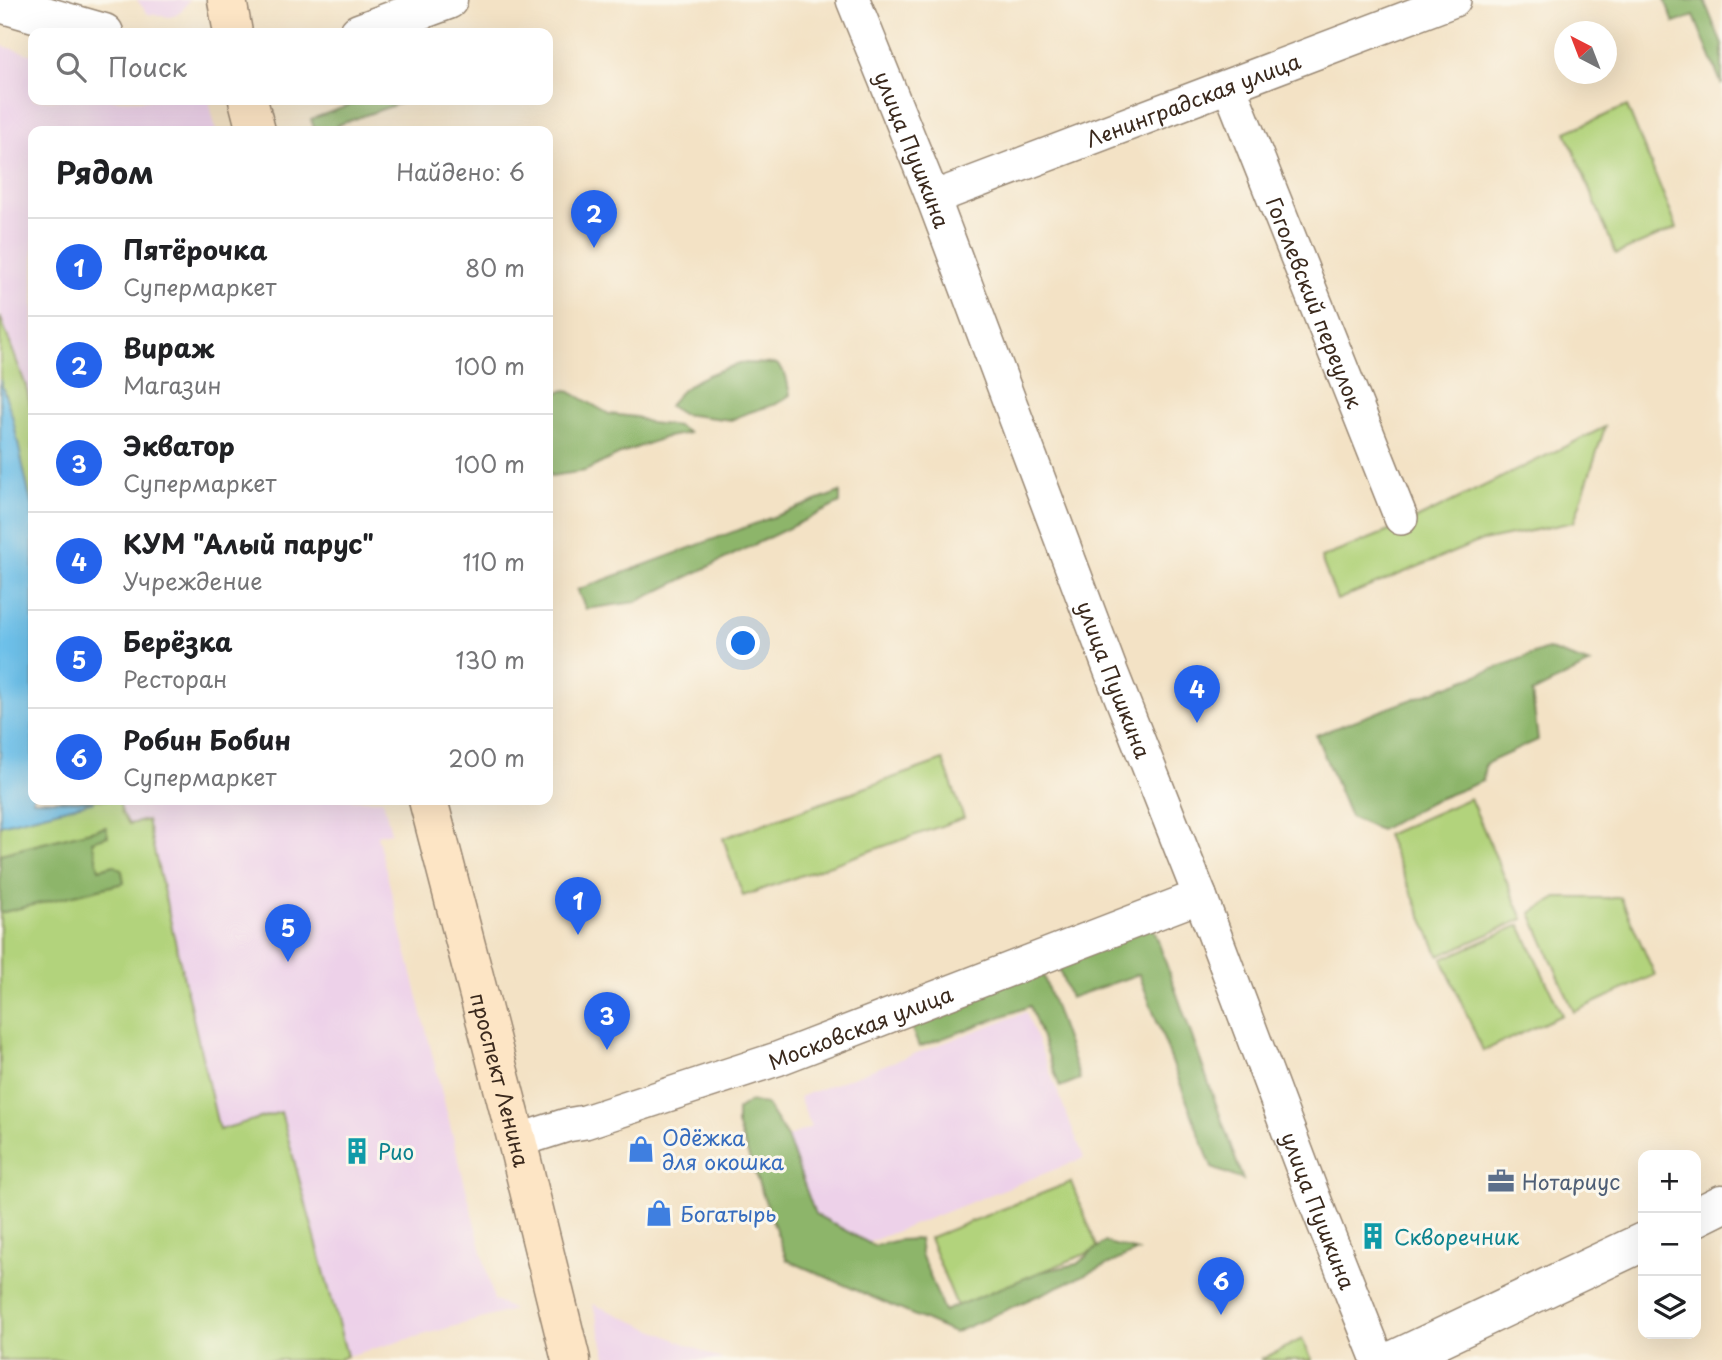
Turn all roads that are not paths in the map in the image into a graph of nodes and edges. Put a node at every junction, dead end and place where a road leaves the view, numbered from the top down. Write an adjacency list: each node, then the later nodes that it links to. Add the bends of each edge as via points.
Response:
1 (227, 0): 7 (main road)
2 (448, 0): 8 (street)
3 (853, 0): 12 (street, улица Пушкина)
4 (1454, 0): 9 (street, Ленинградская улица)
5 (0, 3): 6 (street)
6 (87, 28)
7 (232, 28)
8 (372, 28)
9 (1229, 86): 12 (street, Ленинградская улица); 13 (street, Гоголевский переулок)
10 (249, 105): 11 (main road)
11 (255, 126)
12 (933, 198): 15 (street, улица Пушкина)
13 (1401, 518)
14 (429, 805): 16 (main road, проспект Ленина)
15 (1200, 896): 16 (street, Московская улица, via 778,1059); 21 (street, улица Пушкина)
16 (517, 1141): 20 (main road, проспект Ленина)
17 (1722, 1204): 18 (street)
18 (1701, 1214)
19 (1638, 1244): 22 (street)
20 (571, 1360)
21 (1378, 1360)
22 (1394, 1360)

